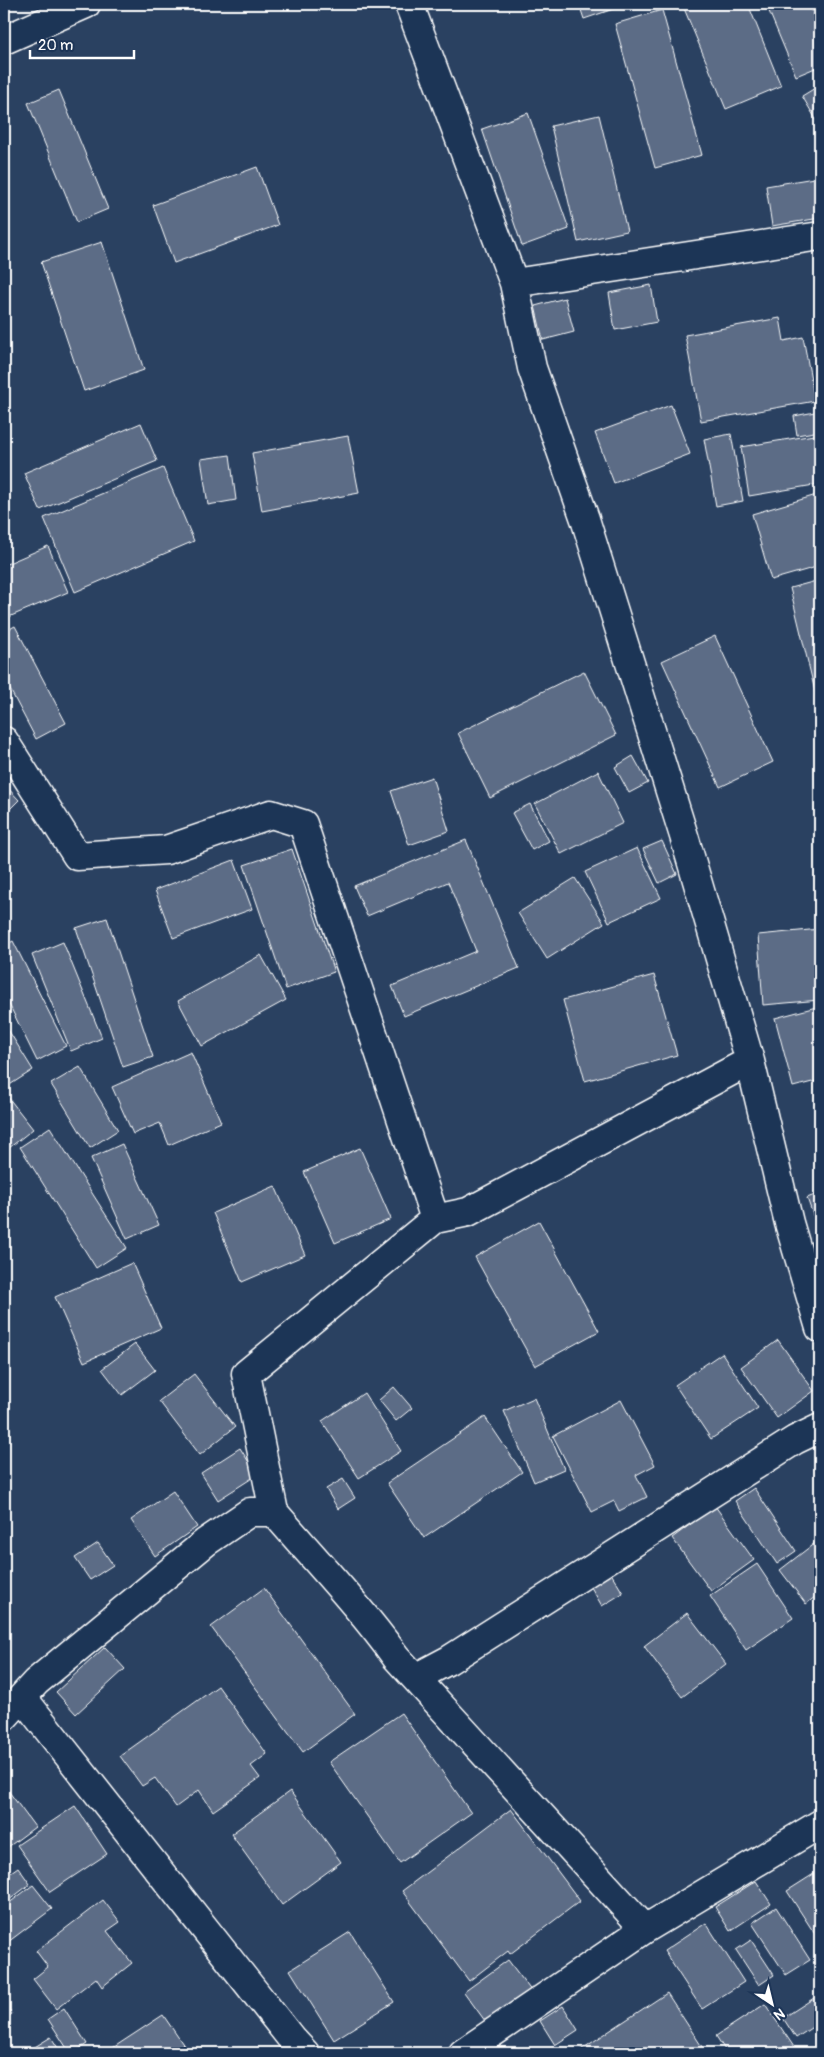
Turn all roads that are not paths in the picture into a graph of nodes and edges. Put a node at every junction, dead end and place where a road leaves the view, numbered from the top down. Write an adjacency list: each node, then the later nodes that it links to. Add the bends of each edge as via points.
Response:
1 (86, 4): 3 (street)
2 (409, 4): 5 (street)
3 (4, 40)
4 (820, 236): 5 (street)
5 (514, 283): 7 (street, via 532,368 588,528)
6 (4, 741): 8 (street, via 77,856 166,850 271,814 304,824)
7 (750, 1061): 8 (street, via 468,1212); 9 (street, via 789,1223)
8 (435, 1219): 11 (street, via 246,1374)
9 (820, 1328)
10 (820, 1428): 12 (street, via 795,1440 457,1655)
11 (274, 1512): 12 (street); 13 (street, via 250,1512 206,1542 36,1682)
12 (417, 1677): 16 (street)
13 (23, 1698): 14 (street); 17 (street)
14 (4, 1717)
15 (820, 1824): 16 (street)
16 (645, 1929): 18 (street)
17 (306, 2053)
18 (463, 2053)

